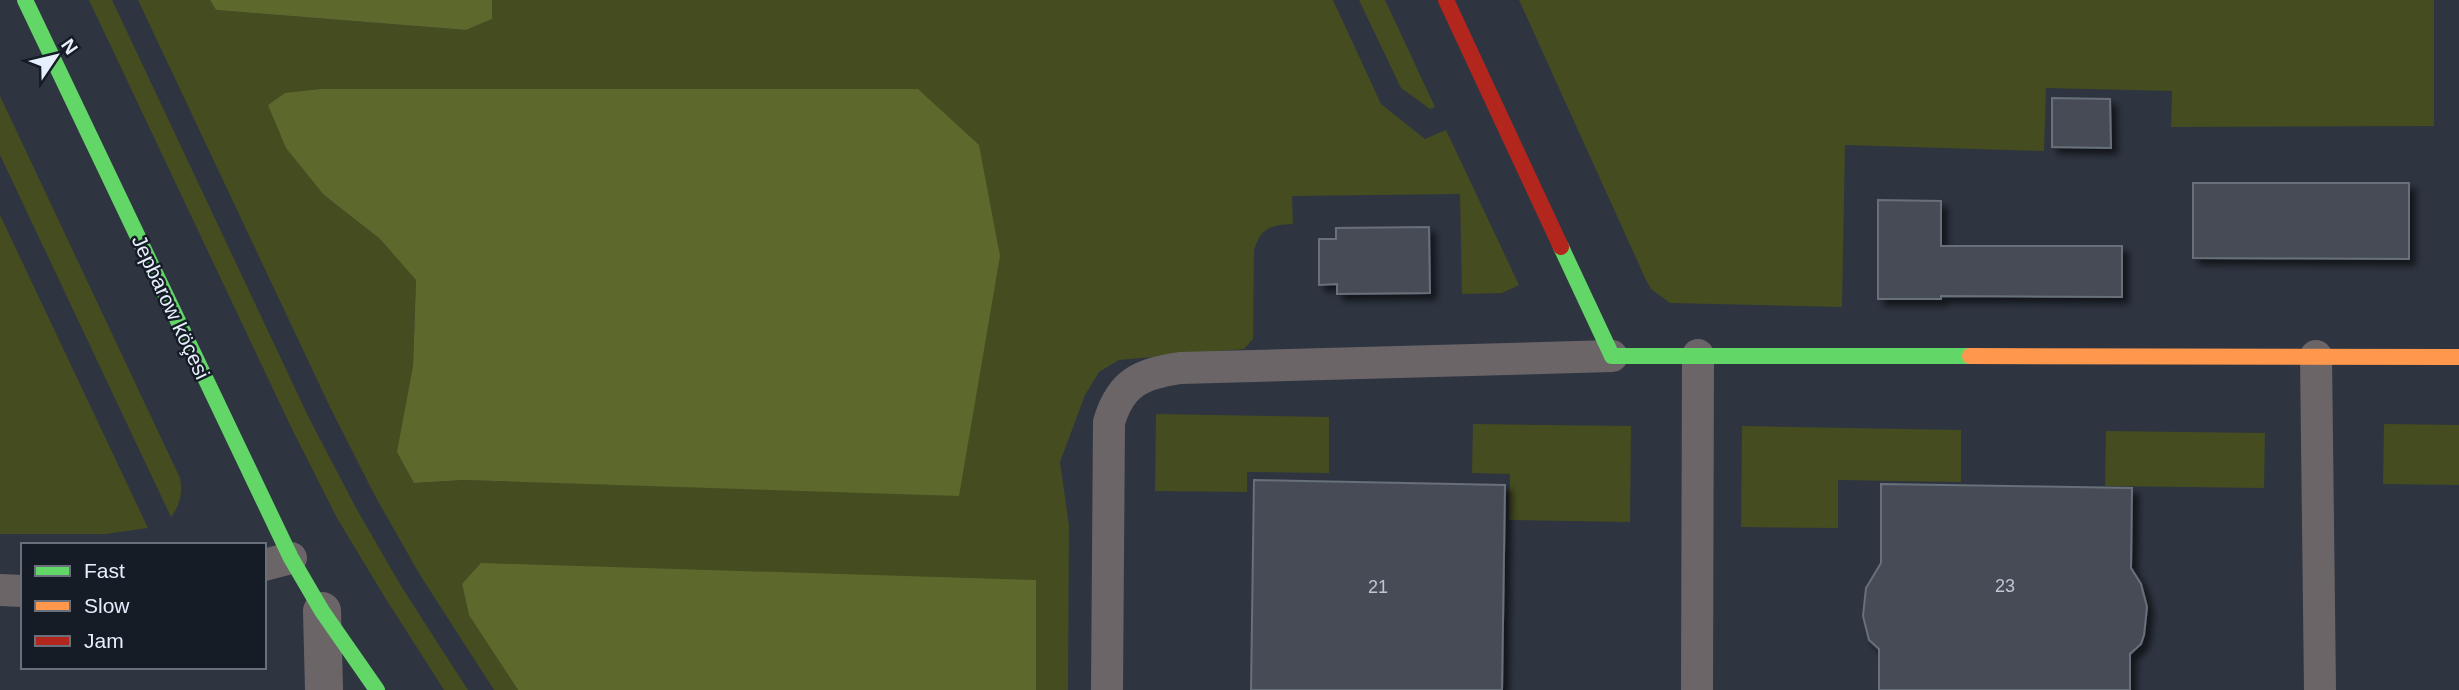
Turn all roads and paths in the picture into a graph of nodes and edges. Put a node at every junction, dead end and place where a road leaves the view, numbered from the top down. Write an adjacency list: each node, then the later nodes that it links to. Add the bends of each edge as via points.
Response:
1 (25, 0): 7 (street, Jepbarow köçesi)
2 (1446, 0): 4 (street)
3 (1698, 355): 4 (street); 5 (street); 14 (lane)
4 (1612, 356): 13 (lane, via 1180,368 1136,380 1114,404 1109,422)
5 (2316, 356): 6 (street); 15 (lane)
6 (2459, 357)
7 (278, 561): 10 (street, Jepbarow köçesi)
8 (0, 590): 9 (lane)
9 (21, 591)
10 (322, 611): 11 (street, Jepbarow köçesi); 12 (street, Jepbarow köçesi)
11 (324, 690)
12 (377, 690)
13 (1107, 690)
14 (1697, 690)
15 (2320, 690)

